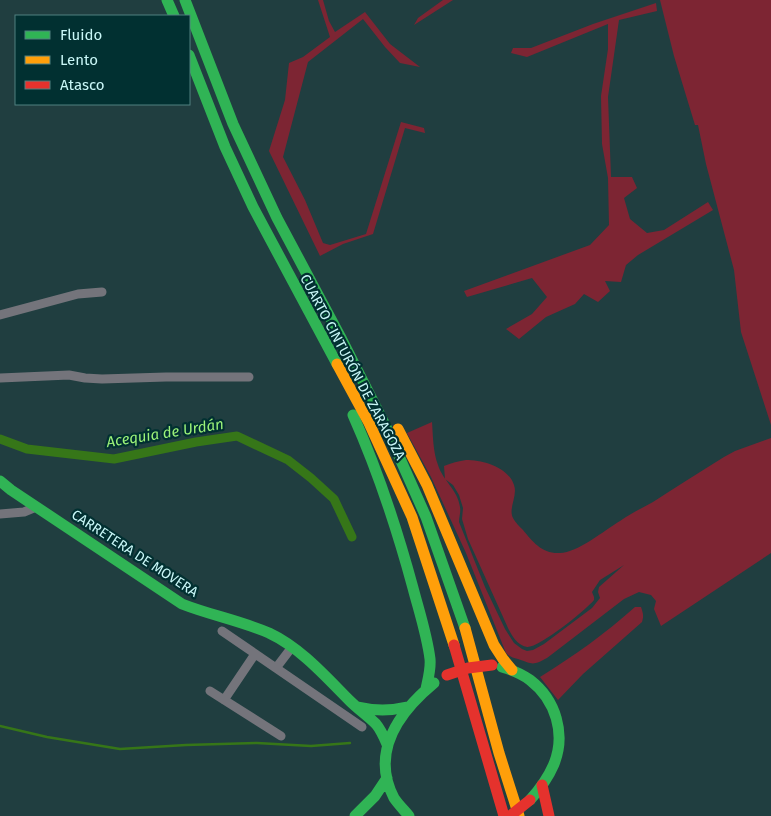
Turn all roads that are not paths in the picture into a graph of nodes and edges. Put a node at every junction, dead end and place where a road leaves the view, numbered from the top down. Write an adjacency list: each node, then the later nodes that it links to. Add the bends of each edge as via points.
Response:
1 (167, 0): 3 (main road)
2 (185, 0): 8 (main road, via 233,124 277,218)
3 (174, 15)
4 (190, 57): 6 (main road, CUARTO CINTURÓN DE ZARAGOZA, via 252,206)
5 (102, 292): 7 (street, via 78,294)
6 (302, 302): 19 (main road, via 303,317 358,426 393,519 429,656); 31 (main road, CUARTO CINTURÓN DE ZARAGOZA, via 369,423 412,517 454,644)
7 (0, 315)
8 (340, 336): 18 (main road, via 364,370 427,485 494,645); 33 (main road, via 426,517 468,638)
9 (249, 377): 10 (street, via 102,380 69,375)
10 (0, 378)
11 (0, 482): 12 (main road, CARRETERA DE MOVERA)
12 (36, 507): 13 (street, via 24,512); 15 (main road, CARRETERA DE MOVERA, via 182,604 250,626)
13 (0, 514)
14 (222, 631): 16 (street)
15 (292, 647): 17 (street); 22 (main road, CARRETERA DE MOVERA)
16 (255, 654): 17 (street); 21 (street)
17 (276, 668): 24 (street)
18 (512, 670): 19 (main road, bridge, via 492,665 468,668 447,675); 28 (main road, via 542,690 556,715 558,750)
19 (426, 689): 23 (main road)
20 (210, 691): 21 (street)
21 (224, 700): 25 (street)
22 (355, 706): 23 (main road, via 369,710); 26 (main road, CARRETERA DE MOVERA, via 378,728)
23 (407, 707): 26 (main road)
24 (362, 727)
25 (280, 736)
26 (387, 744): 27 (main road)
27 (387, 778): 29 (main road, via 376,796); 30 (main road, via 395,799)
28 (542, 785): 32 (main road, bridge); 34 (main road)
29 (355, 816)
30 (409, 816)
31 (504, 816)
32 (510, 816)
33 (519, 816)
34 (549, 816)

